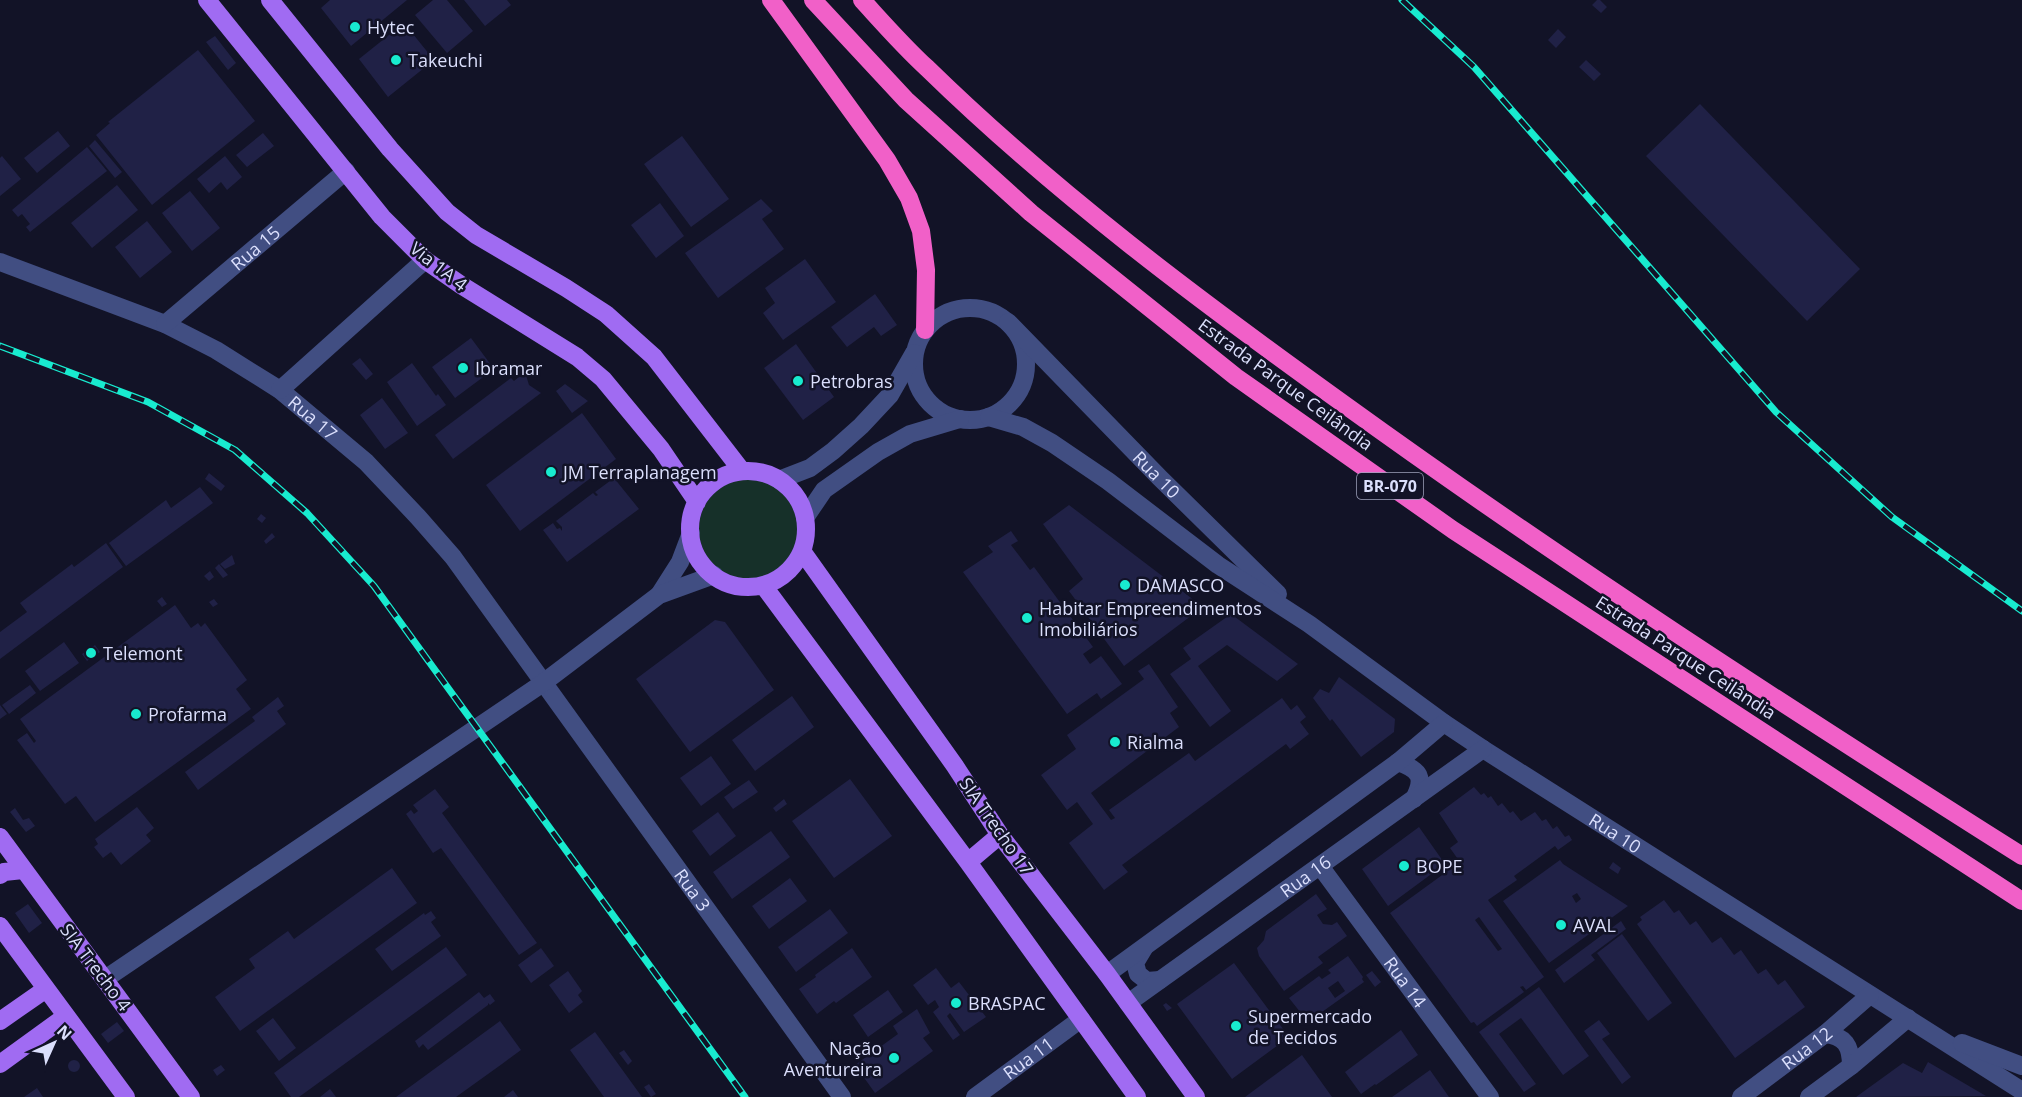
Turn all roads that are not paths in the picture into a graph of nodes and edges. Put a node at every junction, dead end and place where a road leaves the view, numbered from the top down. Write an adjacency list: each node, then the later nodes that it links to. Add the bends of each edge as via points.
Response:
1 (207, 0): 6 (main road, Via 1A 4)
2 (270, 0): 16 (main road, via 390,149 447,212 476,235 614,321 654,357)
3 (771, 0): 11 (highway, via 887,160 909,198 921,231 926,270)
4 (813, 0): 38 (highway, Estrada Parque Ceilândia / BR-070, via 906,100 1031,213 1236,377 1453,530)
5 (862, 0): 33 (highway, Estrada Parque Ceilândia / BR-070, via 925,67 1050,179 1265,348 1596,579)
6 (346, 171): 7 (main road, Via 1A 4, via 382,217); 10 (street, Rua 15)
7 (425, 260): 13 (street); 18 (main road, Via 1A 4, via 577,357 603,379 661,449)
8 (0, 262): 10 (street, Rua 17)
9 (1008, 322): 11 (street, via 992,312 956,309 938,317); 14 (street, via 1020,338 1026,356 1026,375 1019,393 1006,408); 25 (street, Rua 10, via 1228,547)
10 (165, 324): 13 (street, Rua 17, via 216,350)
11 (925, 330): 12 (street)
12 (916, 348): 15 (street, via 914,367 918,385 942,413); 17 (street, via 890,395 861,426 810,468)
13 (279, 390): 26 (street, Rua 17, via 366,462 418,517 453,557)
14 (989, 417): 15 (street); 25 (street, Rua 10, via 1023,427 1052,443 1218,565)
15 (960, 419): 19 (street, via 910,434 878,452 824,490)
16 (742, 471): 17 (main road, via 761,472); 18 (main road, via 716,480)
17 (779, 480): 19 (main road, via 796,497)
18 (697, 502): 20 (main road)
19 (805, 518): 21 (main road)
20 (691, 533): 22 (main road, via 702,564); 24 (street, via 681,562)
21 (802, 552): 23 (main road, via 785,574); 31 (main road, SIA Trecho 17)
22 (714, 575): 23 (main road, via 738,585); 24 (street)
23 (763, 585): 34 (main road)
24 (659, 595): 26 (street)
25 (1309, 624): 27 (street, Rua 10)
26 (543, 683): 42 (street); 59 (street, Rua 3)
27 (1444, 723): 28 (street, Rua 10); 29 (street)
28 (1483, 750): 30 (street, Rua 16); 45 (street, Rua 10)
29 (1398, 762): 30 (street, via 1419,774 1421,786); 40 (street)
30 (1414, 799): 35 (street, Rua 16)
31 (1000, 835): 34 (main road); 41 (main road, SIA Trecho 17)
32 (0, 837): 36 (main road, SIA Trecho 4)
33 (2022, 856)
34 (968, 862): 48 (main road)
35 (1320, 866): 43 (street, Rua 16); 63 (street, Rua 14)
36 (24, 870): 37 (main road); 42 (main road, SIA Trecho 4)
37 (0, 875)
38 (2022, 901)
39 (0, 926): 44 (main road)
40 (1144, 946): 41 (street); 43 (street, via 1135,963 1137,974 1147,981)
41 (1107, 974): 46 (main road, SIA Trecho 17)
42 (105, 979): 58 (main road, SIA Trecho 4)
43 (1160, 980): 46 (street, Rua 16)
44 (46, 989): 47 (main road); 50 (main road)
45 (1870, 995): 49 (street, Rua 10); 52 (street, Rua 12)
46 (1128, 1003): 62 (main road, SIA Trecho 17)
47 (66, 1016): 53 (main road); 57 (main road)
48 (1081, 1018): 60 (street, Rua 11); 61 (main road)
49 (1908, 1018): 51 (street, Rua 10); 54 (street)
50 (0, 1022)
51 (1929, 1031): 55 (street, Rua 10); 56 (street, Rua 10)
52 (1825, 1034): 54 (street, via 1843,1040); 64 (street, Rua 12)
53 (0, 1064)
54 (1851, 1066): 65 (street)
55 (2022, 1066)
56 (2022, 1092)
57 (126, 1097)
58 (191, 1097)
59 (842, 1097)
60 (975, 1097)
61 (1137, 1097)
62 (1196, 1097)
63 (1490, 1097)
64 (1741, 1097)
65 (1809, 1097)

